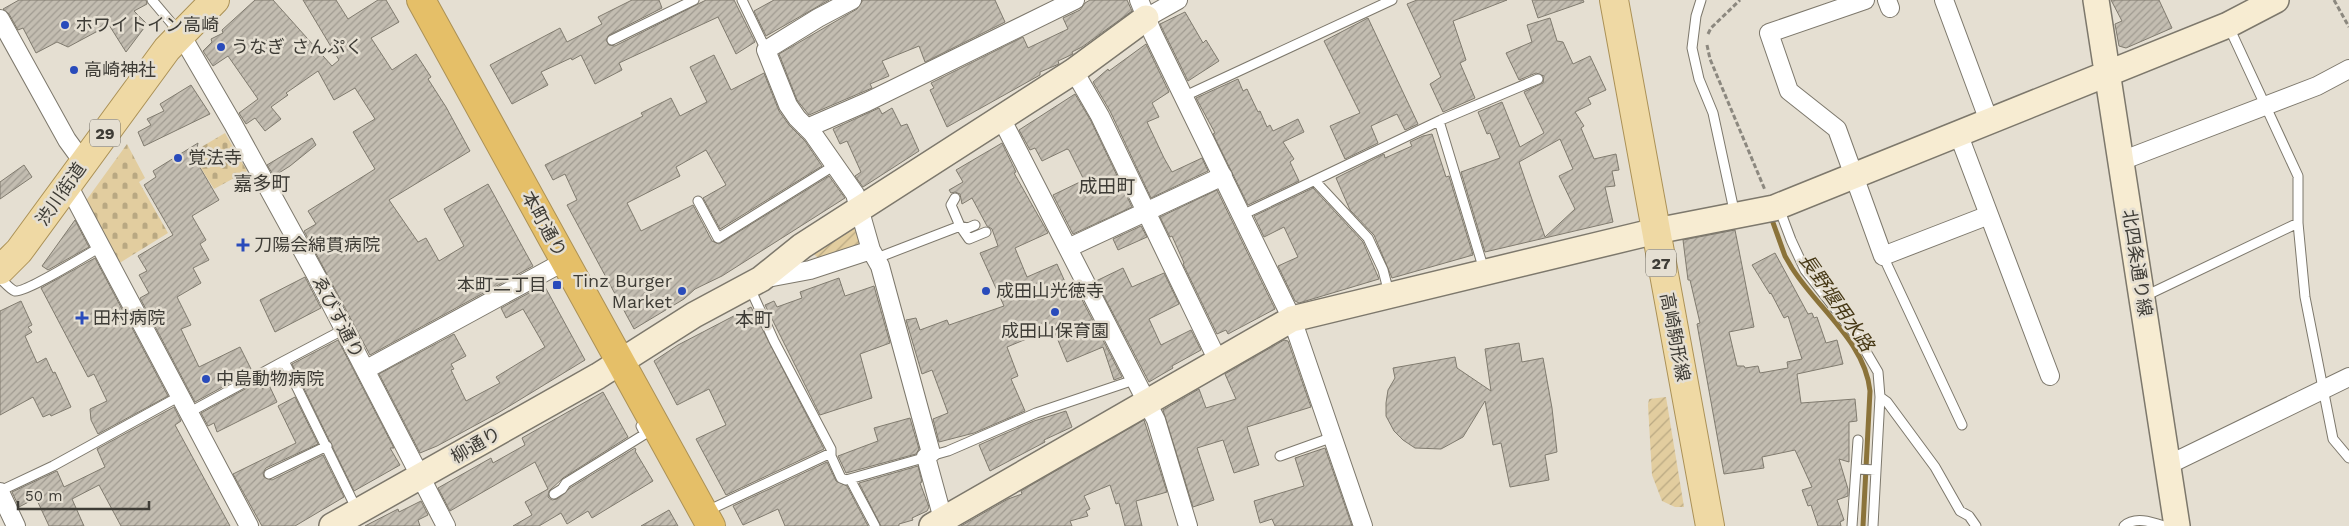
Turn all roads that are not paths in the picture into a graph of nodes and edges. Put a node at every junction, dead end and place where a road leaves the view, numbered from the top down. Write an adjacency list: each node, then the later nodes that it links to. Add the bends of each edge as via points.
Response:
1 (152, 0): 20 (lane)
2 (215, 0): 20 (main road, 渋川街道 / 29)
3 (421, 0): 58 (highway, 本町通り)
4 (694, 0): 21 (lane)
5 (742, 0): 22 (lane)
6 (852, 0): 22 (street)
7 (1075, 0): 32 (street)
8 (1178, 0): 17 (street)
9 (1392, 0): 27 (lane)
10 (1614, 0): 52 (main road, 高崎駒形線 / 27)
11 (1701, 0): 48 (lane, via 1692,48 1699,78 1713,113)
12 (1865, 0): 16 (street)
13 (1944, 0): 31 (street)
14 (2096, 0): 25 (street, 北四条通り線)
15 (2276, 0): 19 (street)
16 (1831, 6): 37 (street, via 1769,33 1796,87 1837,129)
17 (1142, 9): 24 (street, 柳通り); 27 (street)
18 (0, 19): 35 (street, via 67,140)
19 (2228, 25): 25 (street); 28 (lane)
20 (180, 33): 35 (main road, 渋川街道 / 29); 70 (street, ゑびす通り, via 271,193)
21 (612, 40)
22 (766, 50): 32 (street, via 788,105)
23 (2349, 69): 28 (street)
24 (1074, 71): 29 (street, 柳通り); 45 (street, via 1100,116)
25 (2107, 74): 31 (street); 34 (street, 北四条通り線)
26 (1538, 79): 30 (lane)
27 (1185, 96): 38 (street)
28 (2267, 106): 34 (street); 49 (lane, via 2298,176)
29 (1001, 118): 44 (street, 柳通り); 55 (street)
30 (1439, 121): 39 (lane); 60 (lane)
31 (1989, 121): 33 (street)
32 (807, 128): 36 (street)
33 (1958, 133): 37 (street); 47 (street)
34 (2122, 161): 64 (street, 北四条通り線)
35 (83, 162): 40 (main road, 渋川街道 / 29)
36 (835, 165): 42 (lane, via 718,238); 44 (street, via 856,194)
37 (1854, 175): 43 (street); 57 (street)
38 (1223, 176): 45 (street); 46 (street)
39 (1315, 181): 46 (lane); 63 (lane, via 1368,238 1383,270)
40 (68, 184): 54 (street); 59 (main road, 渋川街道 / 29, via 20,251)
41 (955, 198): 51 (lane, via 951,205)
42 (698, 201)
43 (1773, 201): 48 (street); 76 (lane, via 1805,270 1874,363)
44 (860, 210): 56 (street); 62 (street, 柳通り, via 802,246)
45 (1146, 212): 55 (street); 67 (street)
46 (1242, 215): 65 (street)
47 (1989, 215): 57 (street); 71 (street)
48 (1735, 216): 52 (street)
49 (2298, 223): 64 (lane); 74 (lane, via 2305,297)
50 (975, 225): 51 (lane, via 968,228)
51 (960, 226): 53 (lane, via 969,239); 56 (lane)
52 (1656, 231): 60 (street); 106 (main road, 高崎駒形線 / 27)
53 (986, 232)
54 (102, 246): 61 (lane, via 52,276 20,290 13,290); 75 (street)
55 (1068, 248): 73 (street)
56 (874, 254): 62 (street); 86 (street, via 931,453)
57 (1883, 256): 80 (lane)
58 (565, 260): 69 (highway, 本町通り); 70 (street)
59 (0, 270)
60 (1485, 273): 63 (street)
61 (0, 278)
62 (755, 282): 69 (street, 柳通り, via 694,315); 84 (lane)
63 (1389, 295): 65 (street)
64 (2142, 297): 88 (street, 北四条通り線)
65 (1292, 319): 67 (street); 81 (street)
66 (337, 333): 68 (lane)
67 (1218, 361): 77 (street)
68 (284, 362): 78 (lane); 83 (lane)
69 (616, 368): 92 (street, 柳通り); 97 (highway, 本町通り)
70 (365, 370): 92 (street, ゑびす通り)
71 (2050, 376)
72 (2349, 377): 74 (street)
73 (1134, 380): 77 (street); 86 (lane, via 1045,410 948,451)
74 (2324, 389): 87 (lane, via 2332,439); 88 (street)
75 (180, 396): 78 (street); 94 (lane)
76 (1880, 397): 90 (lane); 109 (lane, via 1935,466 1960,511 1969,516)
77 (1147, 402): 98 (street); 104 (street, via 1156,420)
78 (190, 412): 100 (street)
79 (637, 417): 95 (lane, via 645,434 566,483)
80 (1962, 425)
81 (1333, 437): 85 (lane); 105 (street)
82 (1858, 440): 89 (lane)
83 (327, 446): 91 (lane); 96 (lane)
84 (831, 453): 93 (lane, via 841,478); 97 (lane)
85 (1280, 456)
86 (926, 457): 93 (lane); 98 (street)
87 (2349, 458)
88 (2168, 465): 112 (street, 北四条通り線)
89 (1859, 470): 90 (lane); 107 (lane)
90 (1874, 470): 108 (lane)
91 (269, 474)
92 (420, 476): 96 (street, 柳通り); 102 (street, ゑびす通り)
93 (850, 480): 103 (lane)
94 (0, 492): 99 (street)
95 (554, 494)
96 (358, 511): 101 (street, 柳通り)
97 (707, 519)
98 (940, 524)
99 (16, 526)
100 (249, 526)
101 (332, 526)
102 (446, 526)
103 (875, 526)
104 (1188, 526)
105 (1363, 526)
106 (1710, 526)
107 (1852, 526)
108 (1873, 526)
109 (1976, 526)
110 (2124, 526): 111 (lane, via 2147,520)
111 (2164, 526)
112 (2177, 526)

